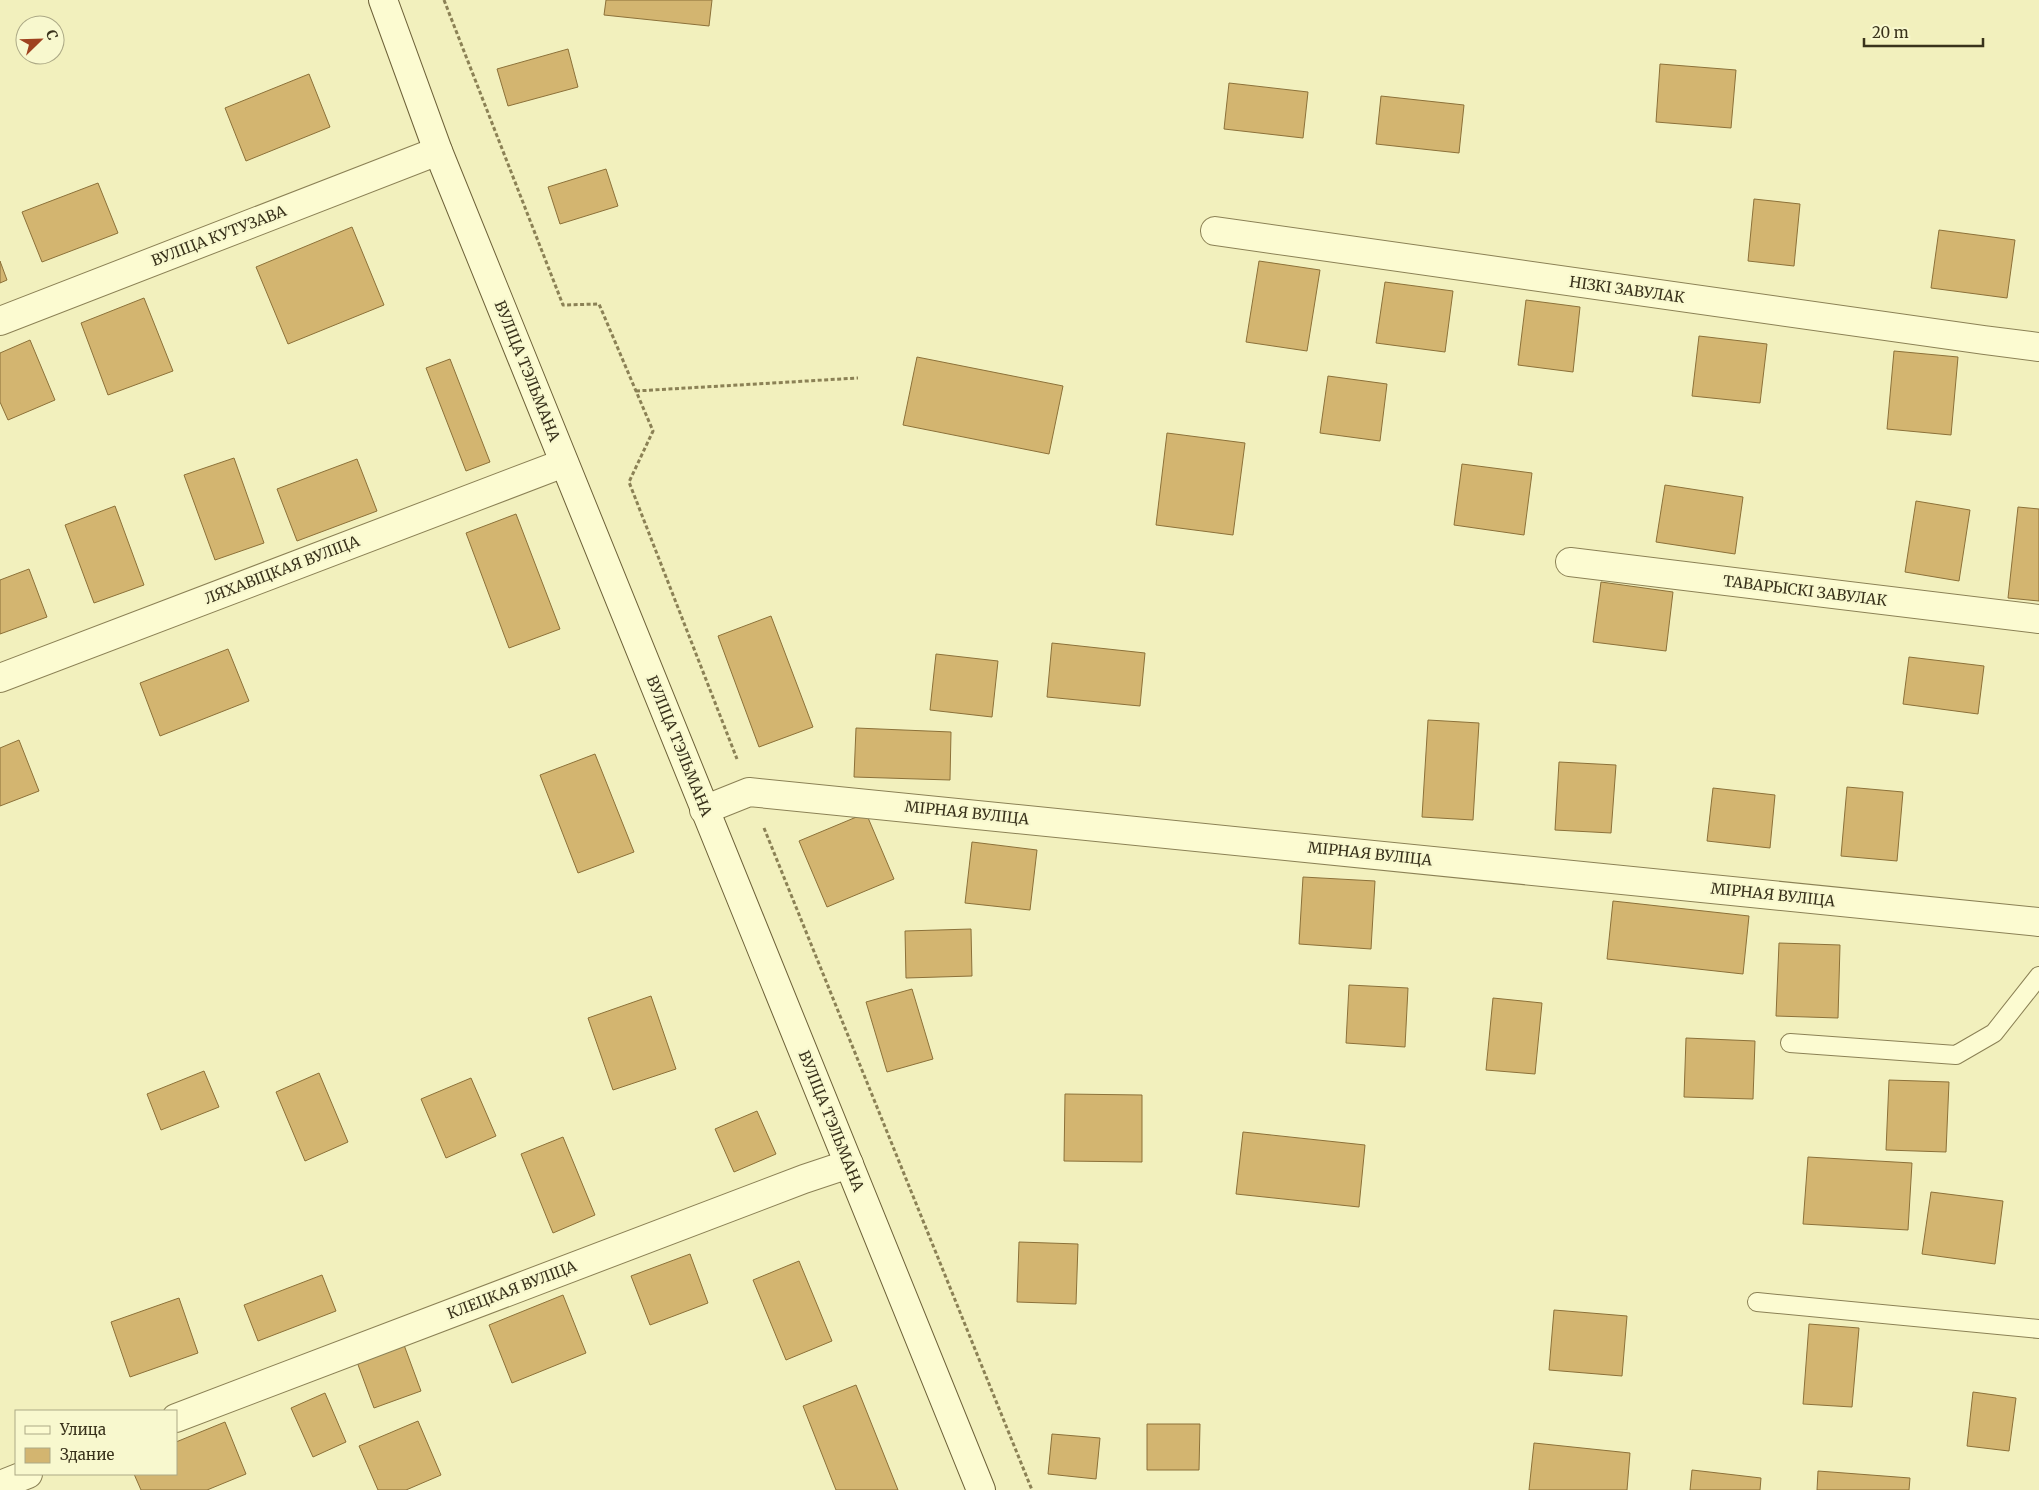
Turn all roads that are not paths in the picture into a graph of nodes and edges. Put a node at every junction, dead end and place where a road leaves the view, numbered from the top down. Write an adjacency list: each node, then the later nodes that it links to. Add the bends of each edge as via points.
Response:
1 (383, 0): 2 (street, ВУЛІЦА ТЭЛЬМАНА)
2 (438, 151): 4 (street, ВУЛІЦА КУТУЗАВА); 6 (street, ВУЛІЦА ТЭЛЬМАНА)
3 (1215, 231): 5 (street, НІЗКІ ЗАВУЛАК)
4 (0, 321)
5 (2039, 347)
6 (564, 463): 9 (street, ЛЯХАВІЦКАЯ ВУЛІЦА); 10 (street, ВУЛІЦА ТЭЛЬМАНА)
7 (1570, 562): 8 (street, ТАВАРЫСКІ ЗАВУЛАК)
8 (2039, 619)
9 (0, 678)
10 (704, 810): 11 (street, МІРНАЯ ВУЛІЦА, via 749,792); 14 (street, ВУЛІЦА ТЭЛЬМАНА)
11 (2039, 922)
12 (2039, 976): 13 (lane, via 1994,1033 1956,1055)
13 (1790, 1043)
14 (849, 1164): 17 (street, КЛЕЦКАЯ ВУЛІЦА); 20 (street, ВУЛІЦА ТЭЛЬМАНА)
15 (1757, 1302): 16 (lane)
16 (2039, 1329)
17 (178, 1417)
18 (25, 1475): 19 (street)
19 (0, 1485)
20 (981, 1490)

